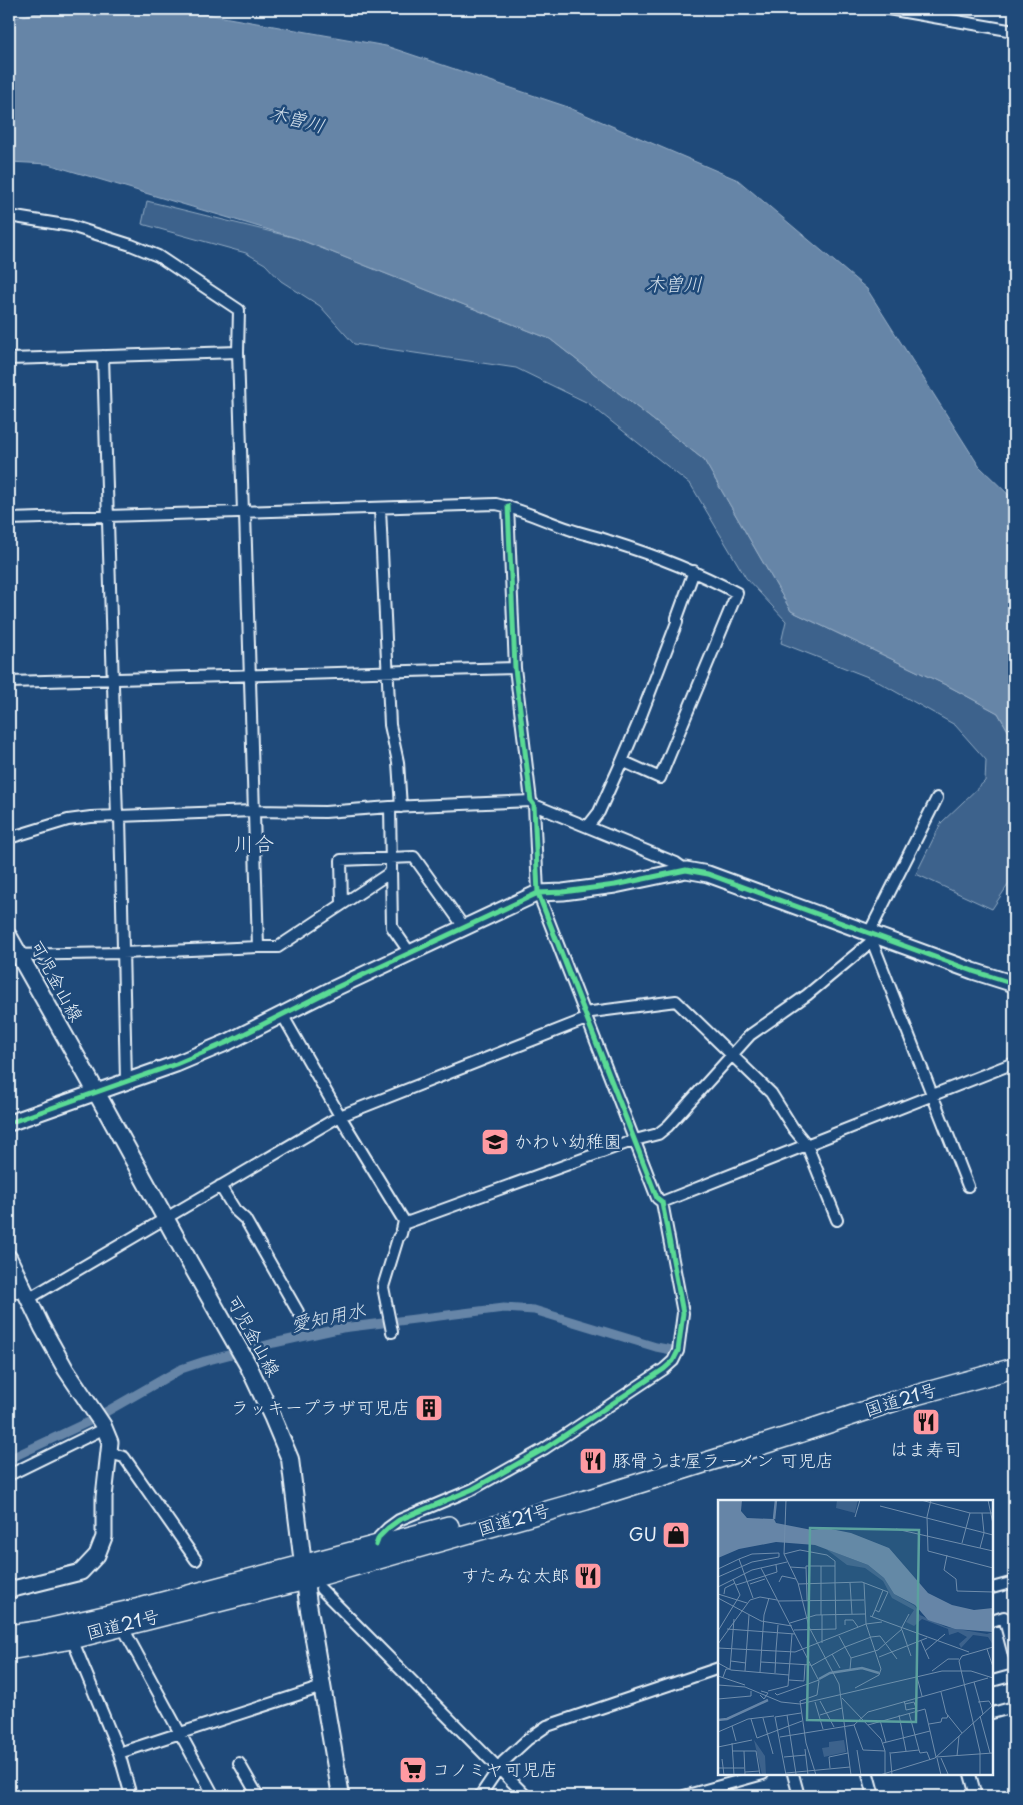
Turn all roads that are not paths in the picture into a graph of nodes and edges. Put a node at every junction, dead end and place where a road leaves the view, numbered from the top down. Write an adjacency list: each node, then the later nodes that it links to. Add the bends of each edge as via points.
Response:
1 (888, 9): 2 (street)
2 (1014, 31)
3 (9, 216): 4 (street, via 72,226 158,256 239,310)
4 (238, 352): 5 (street); 9 (street)
5 (103, 356): 6 (street); 10 (street)
6 (9, 359)
7 (508, 506): 8 (street); 12 (street); 13 (street)
8 (380, 508): 9 (street); 14 (street)
9 (244, 513): 10 (street); 15 (street)
10 (108, 516): 11 (street); 16 (street)
11 (9, 519)
12 (694, 571): 18 (street); 18 (street, via 737,593 660,778)
13 (515, 668): 14 (street); 20 (street)
14 (388, 671): 15 (street); 22 (street, via 390,725 398,762)
15 (251, 675): 16 (street); 23 (street)
16 (114, 680): 17 (street); 24 (street)
17 (9, 682)
18 (622, 761): 25 (street, via 599,812)
19 (937, 798): 33 (street)
20 (533, 803): 22 (street); 25 (street); 30 (street)
21 (390, 807): 22 (street); 23 (street, via 325,812); 27 (street)
22 (401, 807)
23 (253, 812): 24 (street); 35 (street)
24 (119, 817): 26 (street, via 68,820); 36 (street)
25 (588, 826): 28 (street)
26 (9, 838)
27 (391, 858): 29 (street); 31 (street, via 341,860); 32 (street, via 414,857)
28 (686, 870): 30 (street, via 615,885); 33 (street, via 708,874)
29 (391, 872): 31 (street); 37 (street, via 392,927)
30 (538, 893): 32 (street); 41 (street)
31 (342, 904): 35 (street, via 278,948)
32 (464, 927): 37 (street)
33 (872, 936): 39 (street); 42 (street, via 807,995 750,1036); 46 (street)
34 (9, 937): 38 (main road, 可児金山線)
35 (258, 947): 36 (street)
36 (123, 953): 38 (street); 44 (street)
37 (410, 953): 40 (street)
38 (13, 955): 45 (main road, 可児金山線)
39 (1014, 984)
40 (283, 1016): 44 (street, via 176,1064); 47 (street)
41 (585, 1016): 42 (street, via 676,1001); 47 (street); 49 (street)
42 (733, 1055): 49 (street, via 668,1126 658,1134); 50 (street, via 771,1093)
43 (1014, 1063): 46 (street)
44 (126, 1081): 45 (street)
45 (96, 1092): 48 (street); 54 (main road, 可児金山線)
46 (933, 1096): 50 (street); 52 (street)
47 (340, 1116): 51 (street); 56 (street)
48 (9, 1123)
49 (635, 1140): 53 (street, via 657,1198); 56 (street, via 406,1223)
50 (807, 1145): 53 (street); 55 (street)
51 (220, 1186): 54 (street); 60 (street, via 235,1210 245,1219)
52 (968, 1186)
53 (662, 1202): 67 (street, via 683,1313 678,1351 673,1361 544,1449 473,1489 399,1520 379,1537)
54 (166, 1217): 59 (street); 69 (main road, 可児金山線, via 248,1365 290,1459)
55 (837, 1220)
56 (404, 1221): 61 (street, via 384,1288)
57 (9, 1258): 59 (street)
58 (9, 1292): 59 (street)
59 (27, 1296): 64 (street, via 66,1370)
60 (298, 1312)
61 (392, 1332)
62 (1014, 1359): 67 (highway, 国道21号, via 895,1390 514,1509)
63 (1014, 1368): 69 (highway, 国道21号, via 898,1400 586,1500)
64 (104, 1426): 65 (street, via 110,1442); 66 (street)
65 (109, 1453): 68 (street, via 124,1457); 72 (street, via 104,1537 97,1555 80,1572)
66 (9, 1475)
67 (376, 1544): 69 (highway, 国道21号)
68 (196, 1560)
69 (310, 1577): 74 (highway, 国道21号); 75 (highway, 国道21号); 82 (main road, 可児金山線); 88 (street)
70 (1014, 1582): 71 (street)
71 (993, 1588)
72 (9, 1590)
73 (993, 1621): 78 (street, via 1004,1617)
74 (122, 1626): 76 (highway, 国道21号); 85 (street)
75 (9, 1635)
76 (72, 1638): 77 (highway, 国道21号); 86 (street)
77 (9, 1650)
78 (1014, 1655)
79 (718, 1668): 88 (street, via 547,1726 527,1740)
80 (1014, 1675): 81 (street)
81 (993, 1681)
82 (322, 1687): 85 (street); 96 (main road, 可児金山線)
83 (1014, 1707): 84 (street)
84 (993, 1713)
85 (180, 1734): 86 (street); 94 (street)
86 (120, 1753): 93 (street)
87 (238, 1763): 95 (street)
88 (499, 1768): 97 (street); 98 (street)
89 (760, 1775): 99 (street)
90 (793, 1775): 100 (street)
91 (868, 1775): 101 (street)
92 (970, 1775): 102 (street)
93 (131, 1796)
94 (214, 1796)
95 (258, 1796)
96 (341, 1796)
97 (480, 1796)
98 (526, 1796)
99 (687, 1796)
100 (798, 1796)
101 (874, 1796)
102 (976, 1796)

